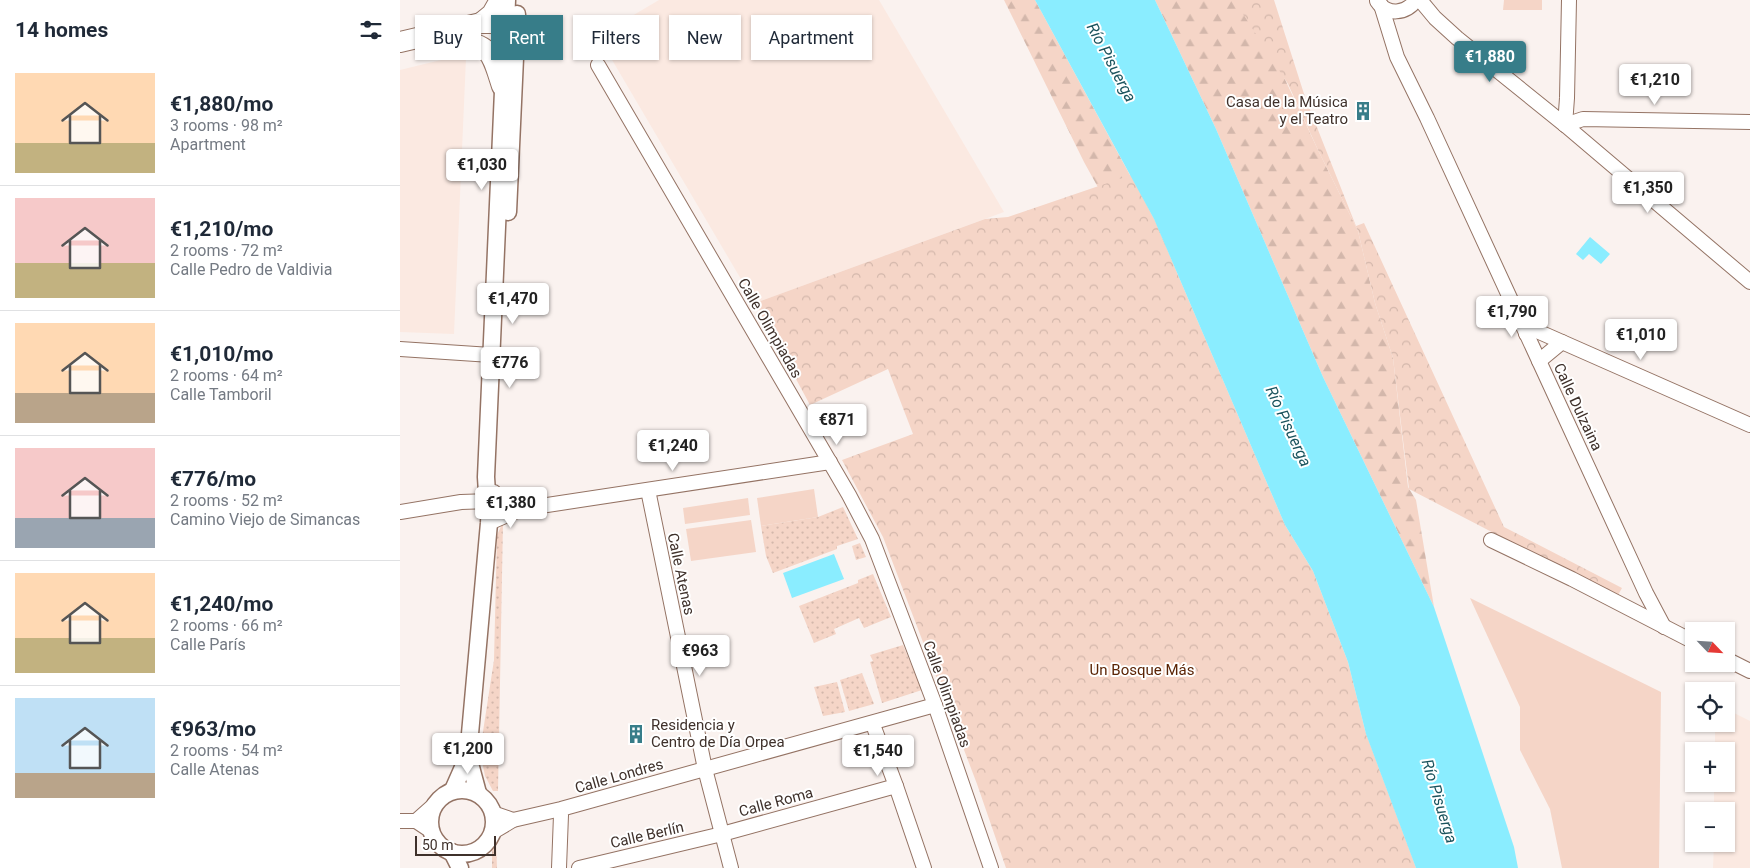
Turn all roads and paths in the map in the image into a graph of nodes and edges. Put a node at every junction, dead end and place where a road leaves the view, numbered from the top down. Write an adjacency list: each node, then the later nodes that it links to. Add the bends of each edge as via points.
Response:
1 (500, 0): 10 (highway, via 492,14)
2 (507, 0): 8 (main road)
3 (513, 0): 9 (main road)
4 (518, 0): 24 (main road)
5 (1569, 0): 23 (street)
6 (1379, 3): 7 (street, via 1391,11); 12 (street, Calle Dulzaina)
7 (1412, 5): 12 (street); 23 (street, via 1435,18)
8 (506, 15)
9 (511, 15)
10 (481, 23): 11 (highway)
11 (491, 23)
12 (1390, 36): 27 (street, Calle Dulzaina, via 1396,57)
13 (415, 38): 14 (highway)
14 (400, 42)
15 (481, 46): 21 (highway, via 493,56)
16 (415, 47): 17 (highway)
17 (400, 50)
18 (503, 60): 21 (main road)
19 (509, 60): 24 (main road, via 504,180)
20 (598, 65): 34 (street, Calle Olimpiadas)
21 (502, 86): 30 (main road)
22 (1750, 122): 23 (street, via 1583,119)
23 (1564, 125): 26 (street)
24 (508, 205): 25 (main road)
25 (505, 282): 30 (main road, via 499,296 496,345); 33 (main road)
26 (1750, 282)
27 (1526, 334): 28 (street, via 1538,331); 31 (street, Calle Dulzaina)
28 (1562, 342): 31 (street); 32 (street)
29 (400, 349): 30 (street)
30 (491, 355): 33 (main road, via 495,366 493,427); 36 (main road, via 486,478 487,493)
31 (1539, 361): 41 (street, Calle Dulzaina)
32 (1750, 425)
33 (498, 436): 36 (main road)
34 (830, 462): 35 (street); 45 (street, Calle Olimpiadas, via 872,539)
35 (648, 490): 37 (street); 48 (street, Calle Atenas)
36 (492, 496): 37 (street); 38 (street); 39 (main road)
37 (521, 509): 39 (street)
38 (400, 512)
39 (489, 523): 47 (main road)
40 (1491, 540): 41 (street)
41 (1664, 627): 42 (street)
42 (1685, 638)
43 (1735, 664): 44 (street)
44 (1750, 671)
45 (935, 705): 48 (street, Calle Londres); 69 (street, Calle Olimpiadas)
46 (875, 730): 49 (street)
47 (468, 756): 50 (main road); 51 (main road)
48 (704, 769): 55 (street, Calle Londres); 60 (street, Calle Atenas)
49 (896, 786): 60 (street, Calle Roma); 68 (street)
50 (453, 790): 51 (main road); 52 (main road)
51 (478, 793): 53 (main road)
52 (434, 805): 57 (street); 58 (main road, via 430,815)
53 (493, 813): 55 (street); 59 (main road)
54 (561, 816): 65 (street)
55 (513, 820): 59 (street, Calle Londres)
56 (400, 821): 57 (street)
57 (416, 821): 58 (street)
58 (431, 831): 62 (main road, via 439,844)
59 (493, 832): 61 (main road)
60 (722, 834): 66 (street, Calle Berlín); 67 (street, Calle Atenas)
61 (475, 851): 62 (main road, via 468,854); 64 (main road)
62 (452, 852): 63 (main road)
63 (460, 868)
64 (472, 868)
65 (559, 868)
66 (579, 868)
67 (731, 868)
68 (924, 868)
69 (991, 868)

